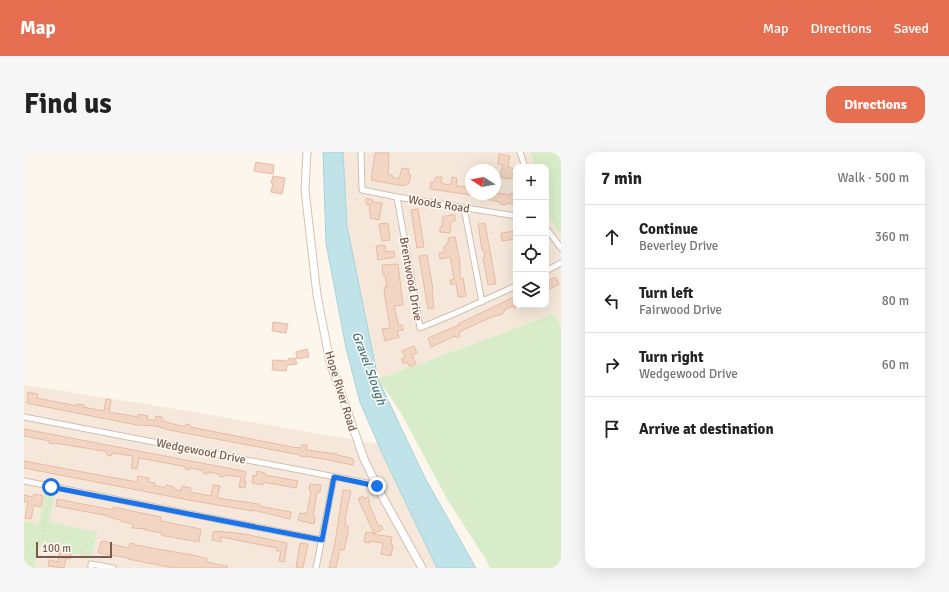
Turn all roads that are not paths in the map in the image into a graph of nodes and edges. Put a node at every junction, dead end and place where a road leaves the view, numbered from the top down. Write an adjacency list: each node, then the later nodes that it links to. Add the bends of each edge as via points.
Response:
1 (306, 152): 17 (street, Hope River Road, via 306,197 317,295 330,362 353,431)
2 (361, 152): 5 (street, Woods Road, via 362,190)
3 (520, 152): 4 (street)
4 (524, 164)
5 (397, 197): 6 (street, Woods Road); 13 (street, Brentwood Drive, via 420,328)
6 (464, 208): 7 (street, Woods Road); 13 (street)
7 (513, 216)
8 (549, 232): 9 (street)
9 (561, 248)
10 (561, 263): 11 (street)
11 (549, 269)
12 (513, 287): 13 (street, Brentwood Drive)
13 (482, 302)
14 (24, 417): 15 (street, Wedgewood Drive)
15 (334, 477): 17 (street, Wedgewood Drive); 18 (street)
16 (24, 481): 18 (street)
17 (377, 486): 22 (street, Hope River Road)
18 (322, 540): 21 (street)
19 (91, 566): 20 (street)
20 (113, 568)
21 (316, 568)
22 (422, 568)

